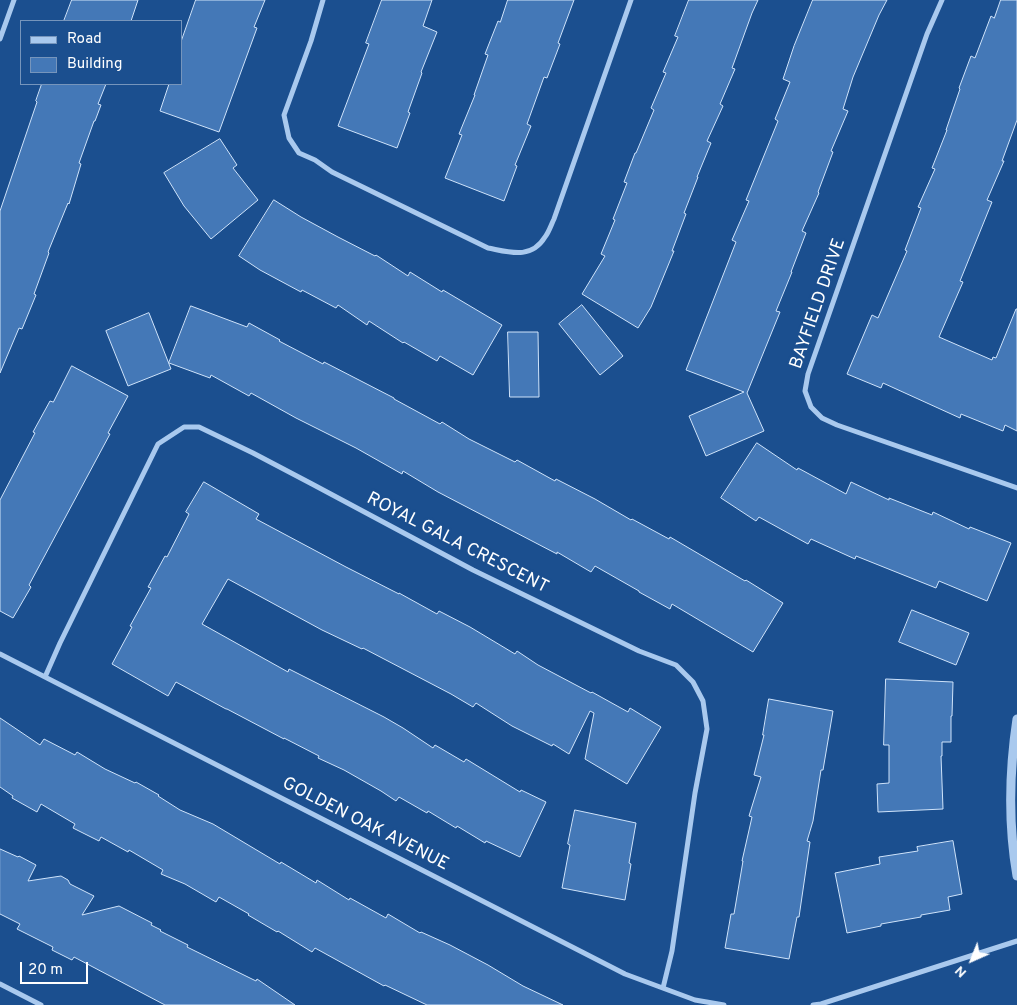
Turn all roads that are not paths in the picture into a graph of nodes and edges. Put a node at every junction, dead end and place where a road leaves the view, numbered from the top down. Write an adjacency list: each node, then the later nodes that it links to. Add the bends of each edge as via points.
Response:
1 (14, 0): 5 (street)
2 (323, 0): 3 (street, via 284,115 289,138 298,153 488,248 526,253 545,238 554,220)
3 (631, 0)
4 (942, 0): 6 (street, BAYFIELD DRIVE, via 927,34 843,273 805,391 811,407 836,426)
5 (0, 39)
6 (1017, 488)
7 (0, 654): 8 (street, GOLDEN OAK AVENUE)
8 (45, 677): 13 (street, GOLDEN OAK AVENUE, via 625,974); 13 (street, ROYAL GALA CRESCENT, via 158,444 184,427 198,427 238,446 473,570 639,651 676,665 693,682 703,701 708,729)
9 (1017, 719): 10 (street, via 1010,802)
10 (1017, 876)
11 (1017, 941): 16 (street)
12 (0, 984): 14 (street)
13 (664, 988): 15 (street, GOLDEN OAK AVENUE, via 695,1000)
14 (41, 1005)
15 (724, 1005)
16 (813, 1005)

